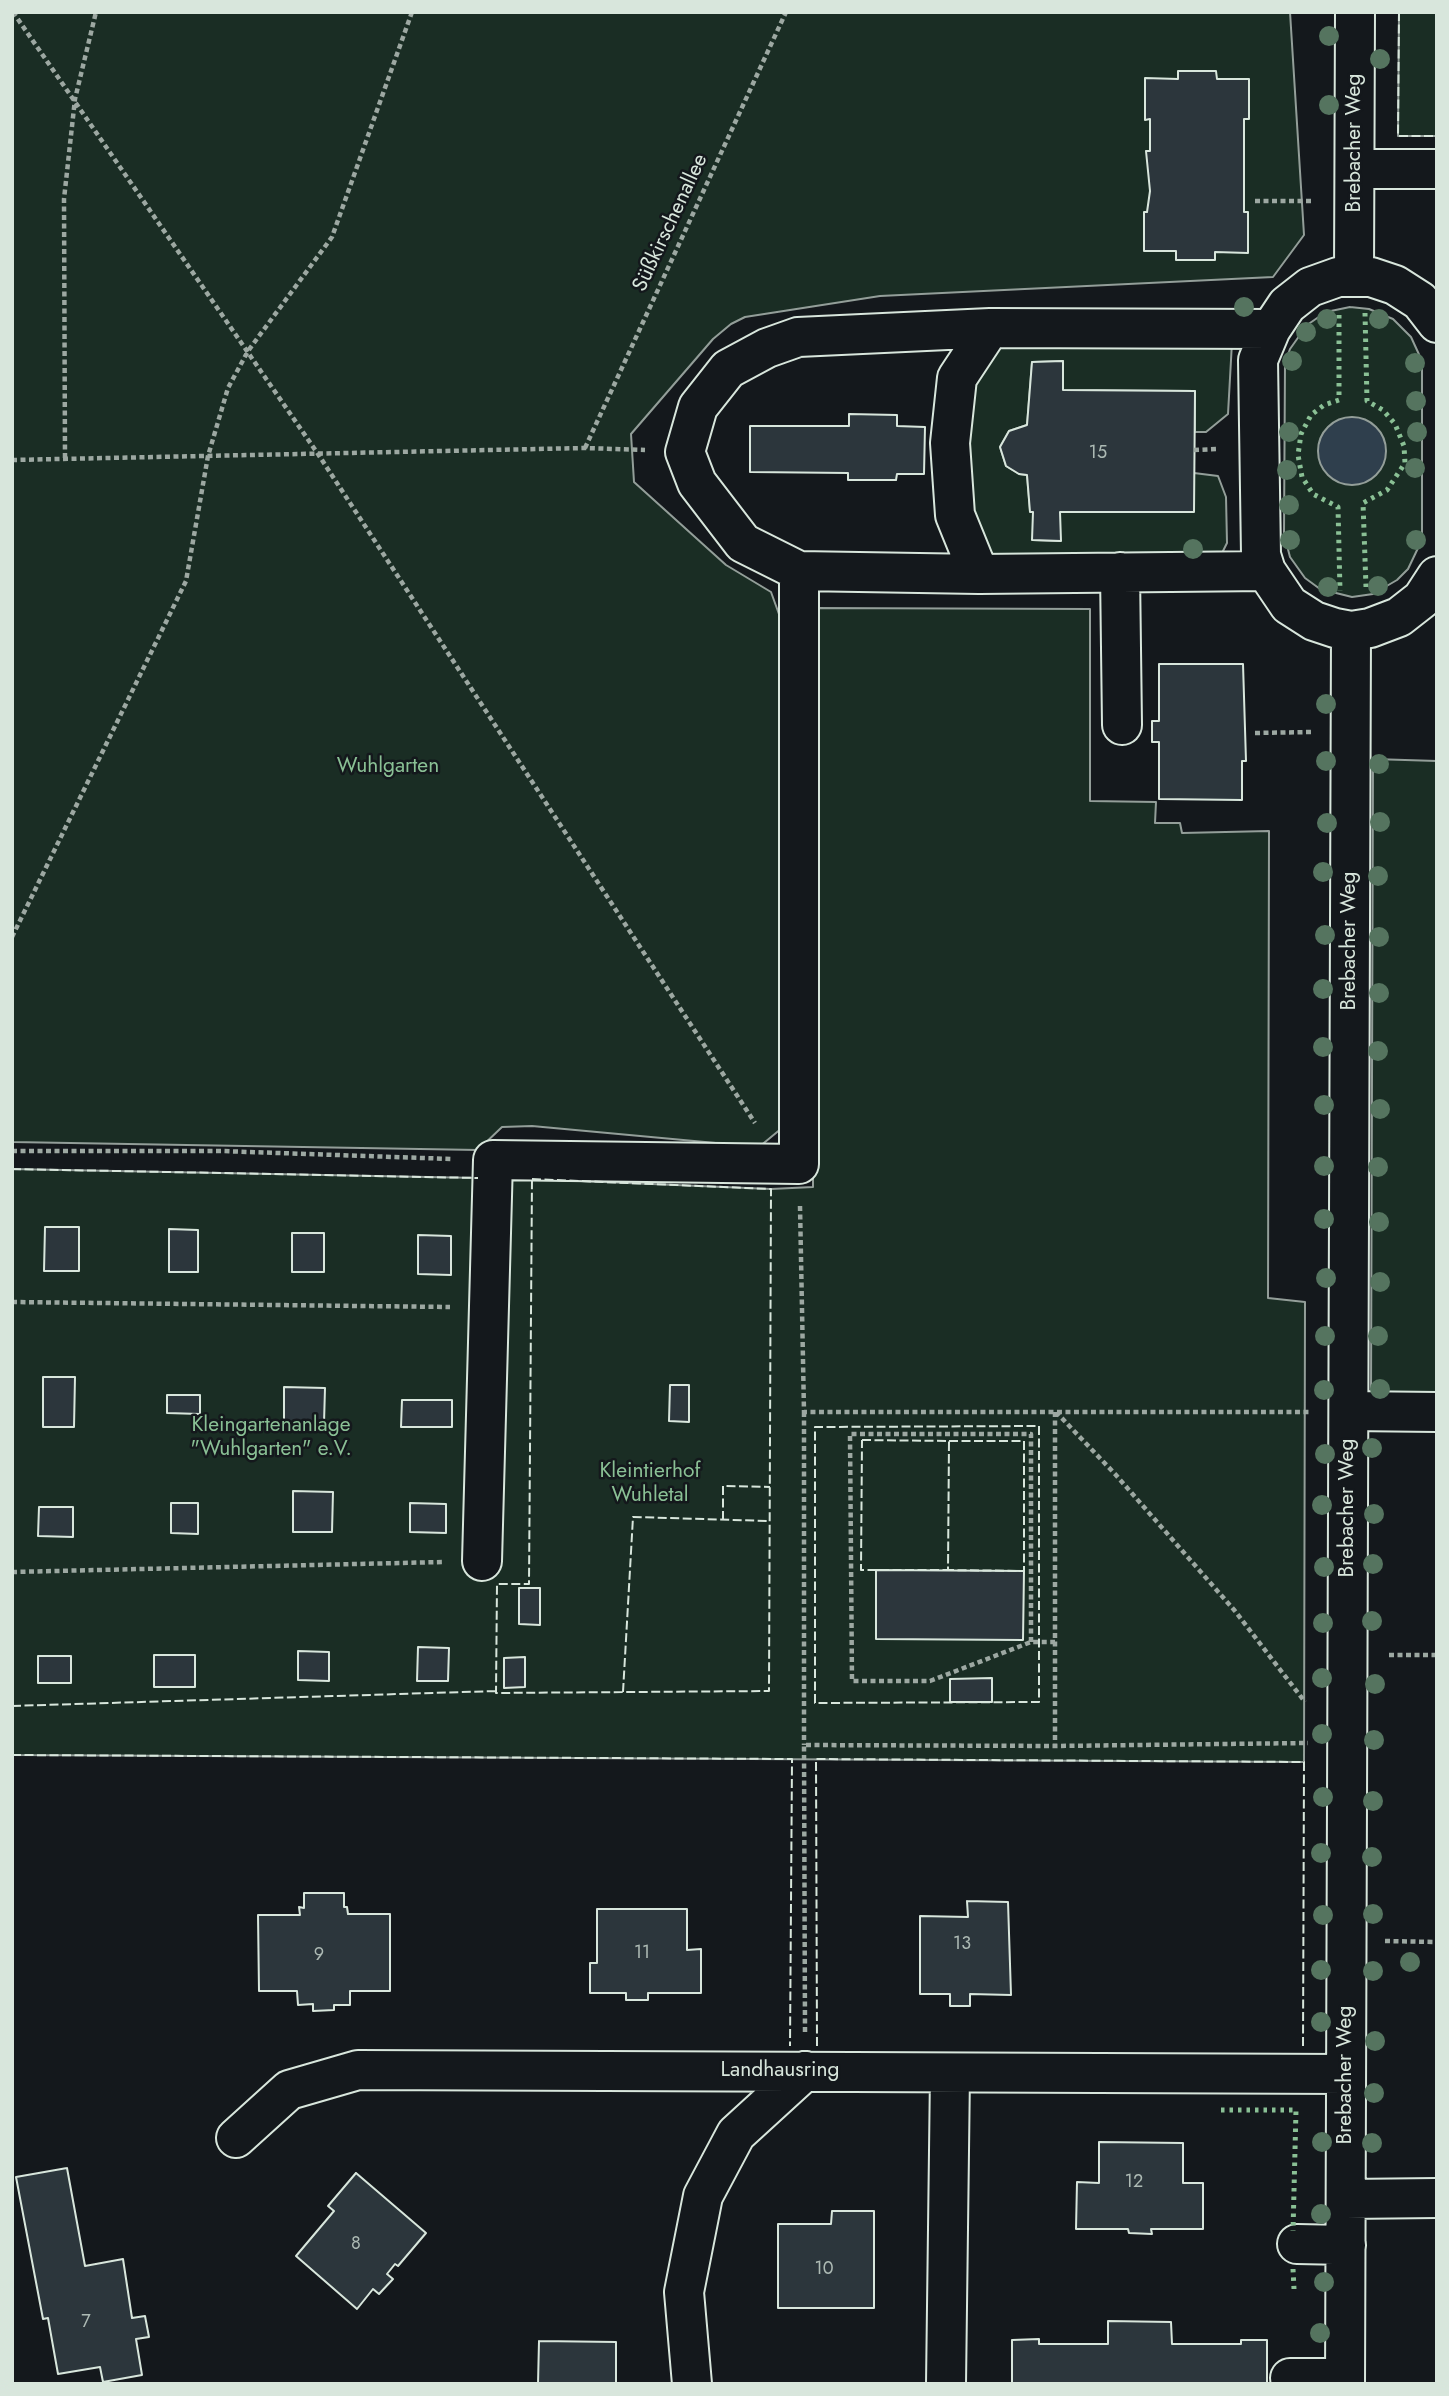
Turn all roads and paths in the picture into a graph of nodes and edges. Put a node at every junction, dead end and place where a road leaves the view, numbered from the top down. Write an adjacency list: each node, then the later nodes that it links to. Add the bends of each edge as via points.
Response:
1 (13, 12): 6 (path)
2 (96, 12): 6 (path)
3 (412, 12): 15 (path, via 332,237)
4 (786, 12): 16 (path, Süßkirschenallee)
5 (1355, 12): 7 (lane, Brebacher Weg)
6 (75, 99): 15 (path); 22 (path, via 64,199)
7 (1355, 169): 8 (lane); 11 (lane, Brebacher Weg)
8 (1437, 169)
9 (1255, 201): 10 (path)
10 (1315, 201)
11 (1354, 275): 12 (lane, via 1395,285 1420,301); 14 (lane, via 1310,287 1287,304)
12 (1437, 323)
13 (990, 328): 14 (lane); 19 (lane, via 798,337 766,348 728,369 698,407); 27 (lane, via 957,378 950,443 955,515)
14 (1270, 329): 25 (lane, via 1258,360 1261,555)
15 (248, 351): 20 (path); 21 (path, via 228,388)
16 (585, 448): 19 (path); 20 (path)
17 (1194, 450): 18 (path)
18 (1205, 450)
19 (685, 452): 24 (lane, via 697,483 743,543)
20 (318, 454): 21 (path); 36 (path, via 765,1139)
21 (208, 456): 22 (path); 33 (path, via 186,581)
22 (65, 458): 23 (path)
23 (12, 460)
24 (799, 571): 27 (lane); 36 (lane)
25 (1266, 571): 26 (lane); 29 (lane, via 1289,605 1314,621)
26 (1120, 572): 27 (lane); 30 (lane)
27 (978, 574)
28 (1437, 576): 29 (lane, via 1422,599 1399,617)
29 (1351, 631): 31 (lane, Brebacher Weg)
30 (1122, 725)
31 (1351, 727): 32 (path); 39 (lane, Brebacher Weg)
32 (1255, 733)
33 (12, 937)
34 (12, 1151): 35 (path, via 221,1151)
35 (493, 1160): 36 (lane); 38 (lane)
36 (800, 1164): 40 (path)
37 (12, 1302): 38 (path)
38 (489, 1308): 43 (lane)
39 (1349, 1411): 41 (path); 42 (lane); 53 (lane, Brebacher Weg)
40 (804, 1412): 41 (path); 49 (path)
41 (1055, 1412): 46 (path); 47 (path, via 1235,1611)
42 (1437, 1412)
43 (482, 1561): 44 (path)
44 (12, 1572)
45 (1031, 1642): 45 (path, via 930,1681 852,1681 850,1434 1031,1434); 46 (path)
46 (1055, 1642): 50 (path)
47 (1312, 1711)
48 (1312, 1743): 50 (path)
49 (804, 1745): 50 (path); 51 (path)
50 (1055, 1746)
51 (805, 2071): 52 (lane, Landhausring); 54 (lane, Landhausring, via 358,2070 289,2090); 61 (lane, via 736,2134 703,2196 684,2292)
52 (950, 2073): 53 (lane, Landhausring); 62 (lane)
53 (1346, 2074): 56 (lane, Brebacher Weg)
54 (236, 2138)
55 (1437, 2198): 56 (lane)
56 (1346, 2199): 58 (lane, Brebacher Weg)
57 (1297, 2244): 58 (lane)
58 (1346, 2245): 60 (lane, Brebacher Weg)
59 (1290, 2378): 60 (lane)
60 (1345, 2381)
61 (692, 2384)
62 (946, 2384)

